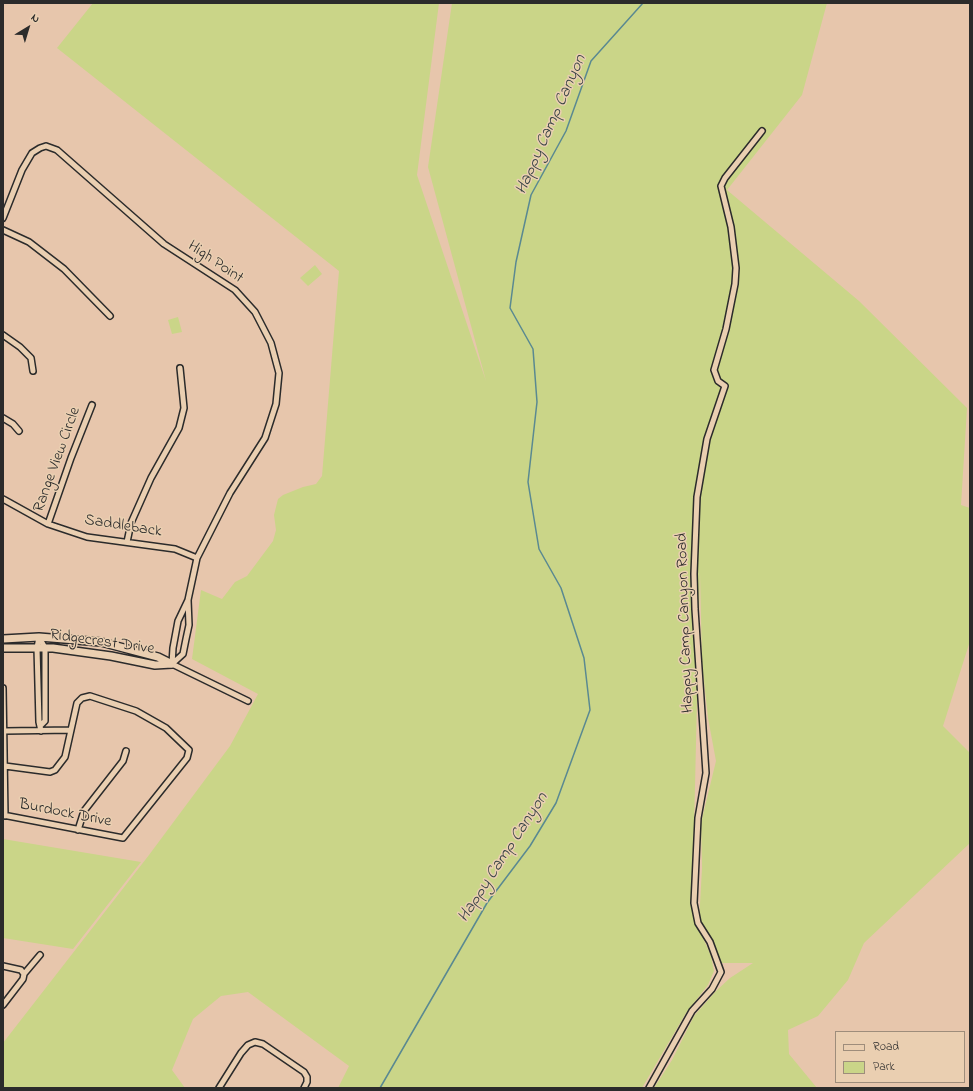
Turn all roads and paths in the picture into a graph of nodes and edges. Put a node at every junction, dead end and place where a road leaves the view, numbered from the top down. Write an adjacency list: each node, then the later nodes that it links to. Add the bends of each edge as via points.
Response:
1 (762, 130): 38 (street, Happy Camp Canyon Road, via 721,186 732,227 736,268 726,329 714,370 718,381 725,386 707,439 697,497 695,602 706,773 698,818 694,904 698,923 710,942 721,972 712,989 692,1012)
2 (3, 218): 14 (street, High Point, via 22,170 32,153 46,146 57,150 164,244 235,290 255,312 271,343 279,373 276,404 265,438 230,493)
3 (3, 230): 4 (street, via 29,242 64,269)
4 (110, 316)
5 (3, 335): 7 (street, via 31,358)
6 (180, 368): 13 (street, via 184,408 179,428 151,478 131,522)
7 (33, 371)
8 (92, 405): 12 (street, Range View Circle, via 70,458)
9 (3, 418): 10 (street)
10 (19, 431)
11 (3, 499): 12 (street, Saddleback)
12 (48, 524): 13 (street, Saddleback, via 87,537)
13 (127, 542): 14 (street, Saddleback, via 175,549)
14 (197, 558): 15 (street, High Point)
15 (188, 600): 16 (street, High Point); 17 (street, High Point)
16 (180, 618): 17 (street); 22 (street, High Point)
17 (188, 619): 22 (street, High Point, via 183,654)
18 (39, 637): 19 (street, Ridgecrest Drive); 21 (street); 22 (street, Ridgecrest Drive, via 100,642 158,656)
19 (3, 639)
20 (3, 648): 21 (street, Ridgecrest Drive)
21 (41, 648): 22 (street, Ridgecrest Drive, via 111,656 155,665); 25 (street)
22 (172, 664): 24 (street, Ridgecrest Drive)
23 (3, 688): 27 (street)
24 (248, 701)
25 (41, 728): 26 (street); 27 (street)
26 (71, 730): 29 (street, via 65,757 56,770 50,772); 31 (street, Burdock Drive, via 76,706 80,700 90,696 136,711 166,728 189,750 186,758 123,838)
27 (4, 731): 29 (street)
28 (126, 751): 31 (street, via 123,761 84,811)
29 (5, 766): 30 (street)
30 (4, 816): 31 (street, Burdock Drive)
31 (78, 830)
32 (40, 955): 34 (street)
33 (3, 966): 34 (street, via 21,970)
34 (24, 974): 35 (street)
35 (3, 1005)
36 (219, 1088): 37 (street, via 248,1045 255,1042 263,1044 304,1072 307,1077)
37 (304, 1088)
38 (650, 1088)

